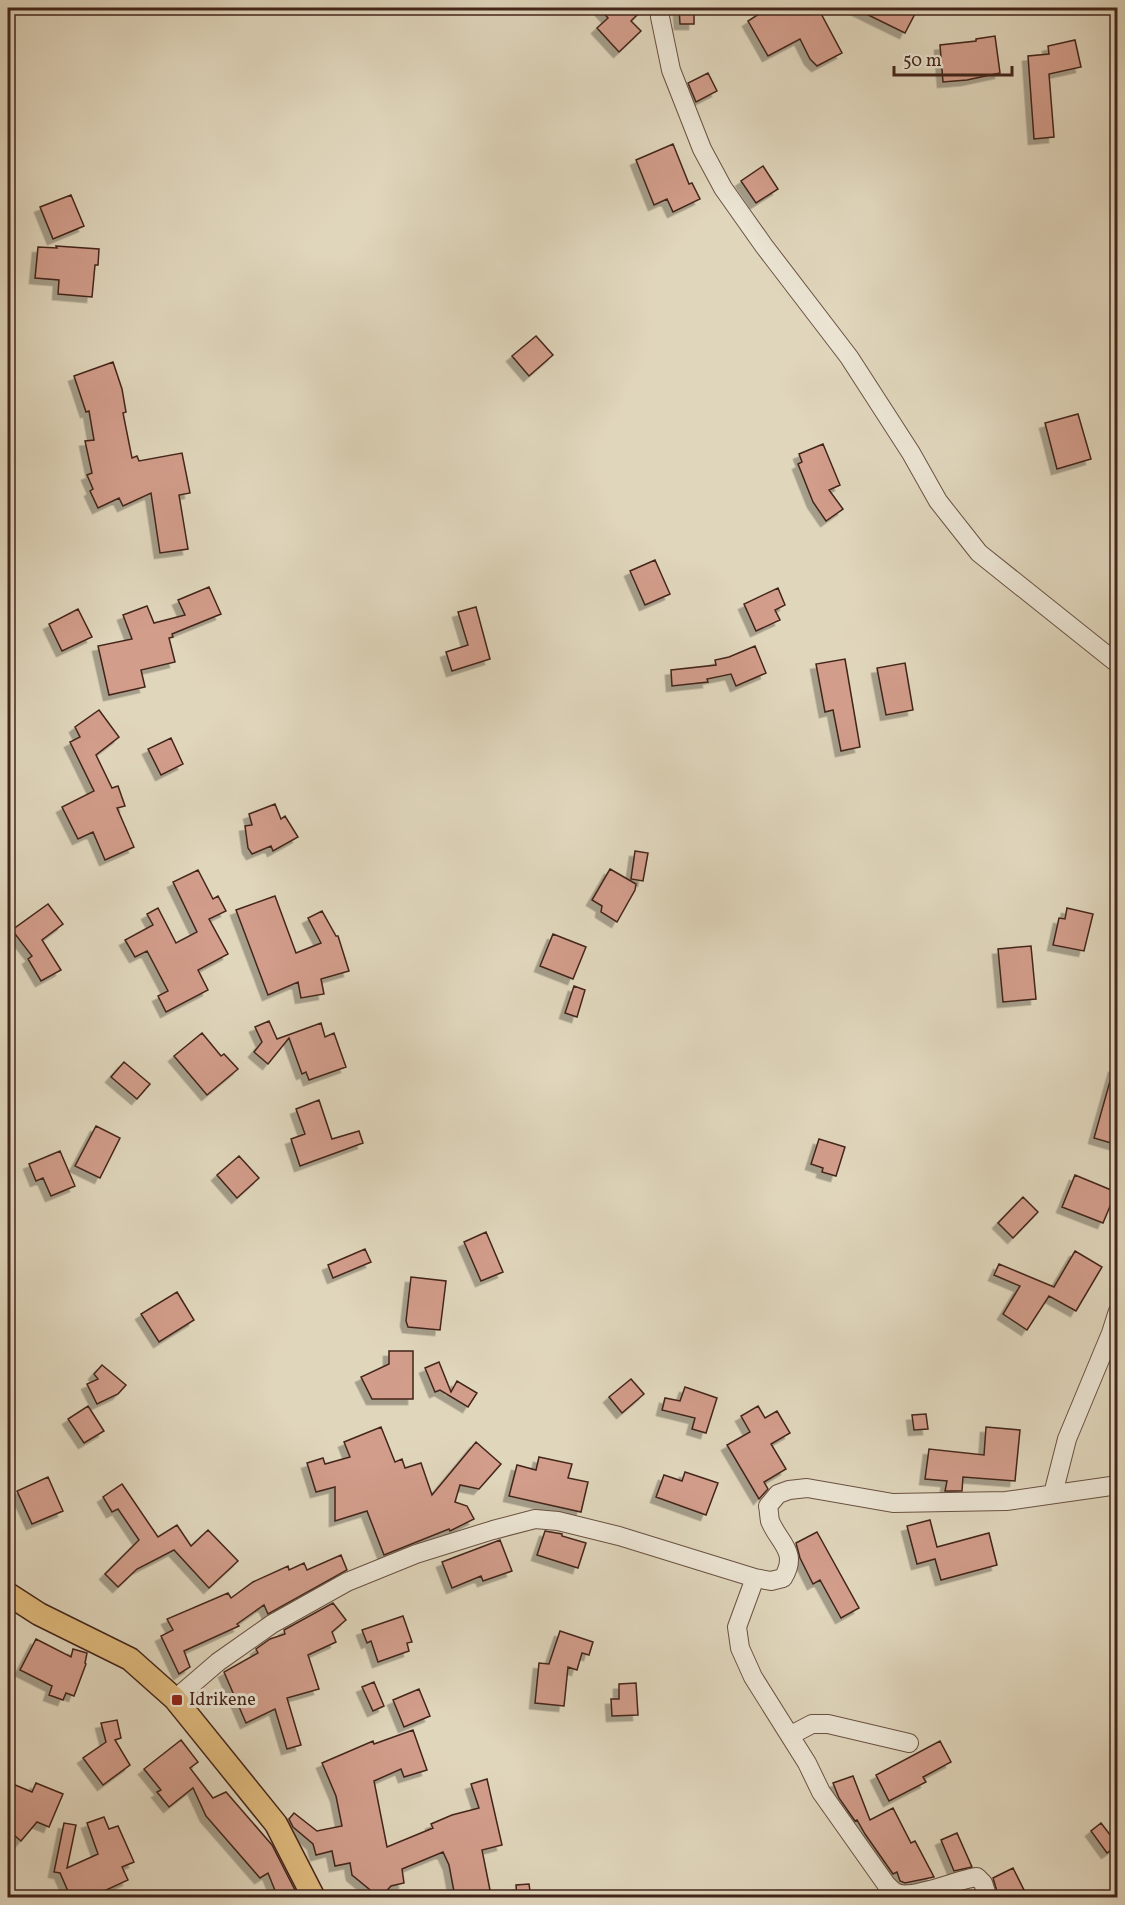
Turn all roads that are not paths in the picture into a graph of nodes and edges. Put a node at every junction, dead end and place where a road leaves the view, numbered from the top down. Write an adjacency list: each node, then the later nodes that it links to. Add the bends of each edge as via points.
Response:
1 (660, 8): 2 (street, via 671,70 702,149 723,188 849,357 938,501 979,553)
2 (1118, 664)
3 (1118, 1311): 5 (street, via 1067,1438)
4 (1118, 1485): 5 (street)
5 (1053, 1494): 6 (street, via 1006,1501 893,1503 807,1488 789,1490 778,1494 768,1506 770,1520 790,1556 788,1571 783,1578 771,1581)
6 (754, 1578): 8 (street, via 619,1536 535,1519 416,1554 347,1582 272,1624); 9 (street, via 737,1627 740,1648 753,1677)
7 (8, 1594): 8 (main road, via 39,1614 130,1659)
8 (175, 1700): 11 (main road, via 276,1824)
9 (791, 1735): 10 (street, via 812,1724 828,1724); 12 (street, via 821,1792 886,1884 898,1893 911,1895 977,1877)
10 (909, 1743)
11 (314, 1898)
12 (988, 1898)

